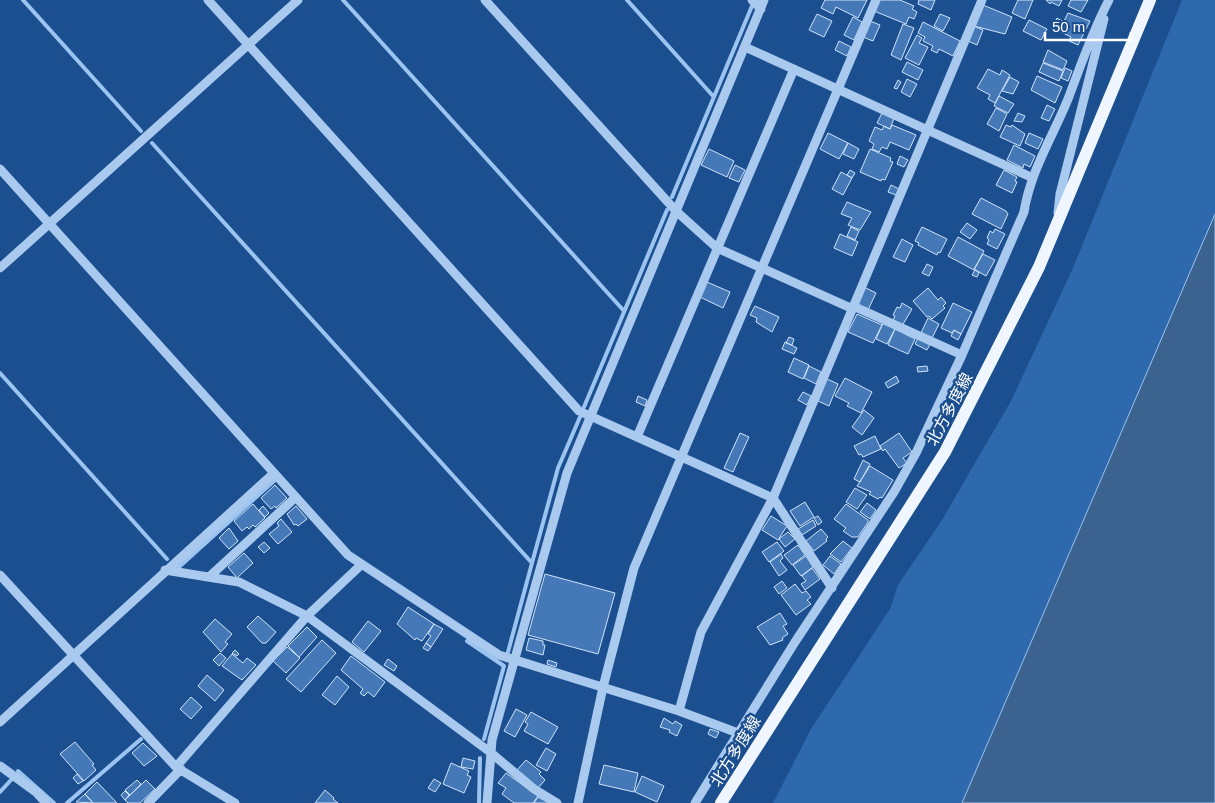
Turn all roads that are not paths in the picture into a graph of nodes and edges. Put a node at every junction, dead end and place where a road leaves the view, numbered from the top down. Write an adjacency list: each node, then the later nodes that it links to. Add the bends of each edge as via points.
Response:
1 (208, 0): 11 (street)
2 (298, 0): 11 (street)
3 (486, 0): 18 (street)
4 (752, 0): 10 (street)
5 (764, 0): 10 (street)
6 (876, 0): 14 (street)
7 (982, 0): 15 (street)
8 (1109, 0): 17 (street, via 1098,19); 20 (street, via 1060,194)
9 (1150, 0): 20 (main road, 北方多度線)
10 (761, 9): 12 (street)
11 (248, 45): 19 (street); 26 (street, via 578,411)
12 (745, 47): 13 (street); 18 (street)
13 (794, 69): 14 (street); 21 (street)
14 (837, 89): 15 (street); 22 (street)
15 (928, 130): 17 (street); 24 (street)
16 (0, 169): 19 (street)
17 (1033, 178): 25 (street, via 1024,212)
18 (676, 211): 21 (street); 26 (street)
19 (49, 224): 23 (street); 29 (street)
20 (1057, 226): 54 (main road, 北方多度線, via 1014,319 945,452)
21 (717, 248): 22 (street); 27 (street)
22 (761, 267): 24 (street); 28 (street)
23 (0, 268)
24 (853, 307): 25 (street); 31 (street)
25 (962, 355): 36 (street, via 903,477)
26 (590, 416): 27 (street); 39 (street, via 567,473)
27 (637, 437): 28 (street)
28 (682, 457): 31 (street); 40 (street, via 634,568)
29 (274, 473): 30 (street); 33 (street)
30 (296, 498): 32 (street, via 348,555); 35 (street)
31 (773, 498): 36 (street); 41 (street, via 701,632)
32 (362, 564): 37 (street); 39 (street, via 500,655)
33 (165, 570): 35 (street); 38 (street)
34 (0, 575): 38 (street)
35 (209, 577): 37 (street, via 239,582)
36 (832, 588): 43 (street)
37 (307, 616): 44 (street); 46 (street)
38 (73, 656): 42 (street); 46 (street)
39 (514, 660): 40 (street); 44 (street)
40 (603, 687): 41 (street); 52 (street)
41 (680, 711): 43 (street)
42 (0, 722)
43 (738, 733): 53 (street)
44 (490, 752): 50 (street); 51 (street)
45 (0, 766): 47 (street)
46 (178, 768): 48 (street); 49 (street)
47 (46, 803)
48 (148, 803)
49 (235, 803)
50 (487, 803)
51 (557, 803)
52 (578, 803)
53 (695, 803)
54 (721, 803)

